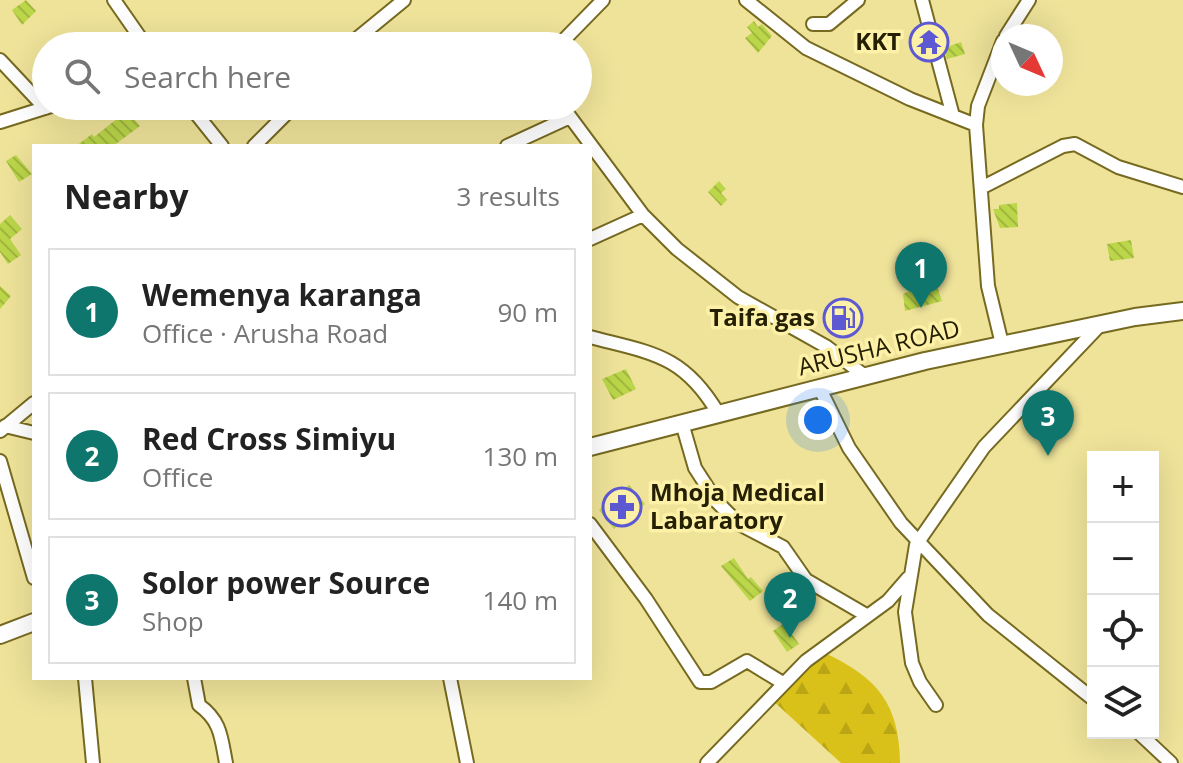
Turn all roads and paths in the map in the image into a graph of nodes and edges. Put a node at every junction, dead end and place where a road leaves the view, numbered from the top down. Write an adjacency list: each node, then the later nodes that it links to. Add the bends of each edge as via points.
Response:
1 (114, 0): 10 (street)
2 (404, 0): 11 (street)
3 (603, 0): 12 (street)
4 (746, 0): 17 (street, via 806,48)
5 (858, 0): 8 (street, via 829,24)
6 (922, 0): 17 (street)
7 (1029, 0): 9 (street)
8 (813, 24)
9 (1013, 24)
10 (136, 32)
11 (365, 32)
12 (572, 32)
13 (0, 60): 15 (street)
14 (991, 72): 23 (street)
15 (32, 91)
16 (32, 112): 22 (street)
17 (953, 116): 23 (street)
18 (201, 120): 24 (street)
19 (280, 120): 25 (street)
20 (563, 120): 26 (street)
21 (572, 120): 27 (street)
22 (0, 122)
23 (976, 125): 30 (street)
24 (220, 144)
25 (256, 144)
26 (511, 144)
27 (590, 144)
28 (592, 147): 31 (street)
29 (1183, 187): 30 (street, via 1118,167 1075,144)
30 (981, 188): 36 (street, via 988,286)
31 (643, 215): 32 (street); 37 (street, via 738,297 827,347)
32 (592, 238)
33 (1180, 309): 34 (main road, ARUSHA ROAD)
34 (1100, 325): 36 (main road, ARUSHA ROAD); 47 (street, via 984,447)
35 (592, 337): 40 (street, via 637,346 672,363 701,384)
36 (1002, 344): 37 (main road, ARUSHA ROAD)
37 (865, 376): 38 (main road, ARUSHA ROAD)
38 (819, 387): 40 (main road, ARUSHA ROAD); 47 (street, via 875,489)
39 (32, 405): 42 (street)
40 (718, 413): 41 (main road, ARUSHA ROAD)
41 (682, 423): 44 (main road, ARUSHA ROAD); 50 (street, via 695,468 717,502 739,524 783,547 806,580)
42 (3, 428): 43 (street)
43 (32, 433)
44 (592, 446)
45 (0, 461): 48 (street)
46 (592, 527): 56 (street, via 700,682 711,682 747,661)
47 (919, 540): 49 (street); 57 (street, via 988,615)
48 (32, 571)
49 (910, 576): 50 (street, via 888,601); 58 (street, via 905,612 912,663)
50 (866, 615): 56 (street)
51 (32, 623): 52 (main road)
52 (0, 635)
53 (85, 680): 60 (street)
54 (194, 680): 61 (street, via 199,705 218,723)
55 (450, 680): 62 (street)
56 (783, 683): 63 (street)
57 (1087, 694)
58 (936, 705)
59 (1145, 739): 64 (street)
60 (93, 763)
61 (226, 763)
62 (467, 763)
63 (707, 763)
64 (1171, 763)

